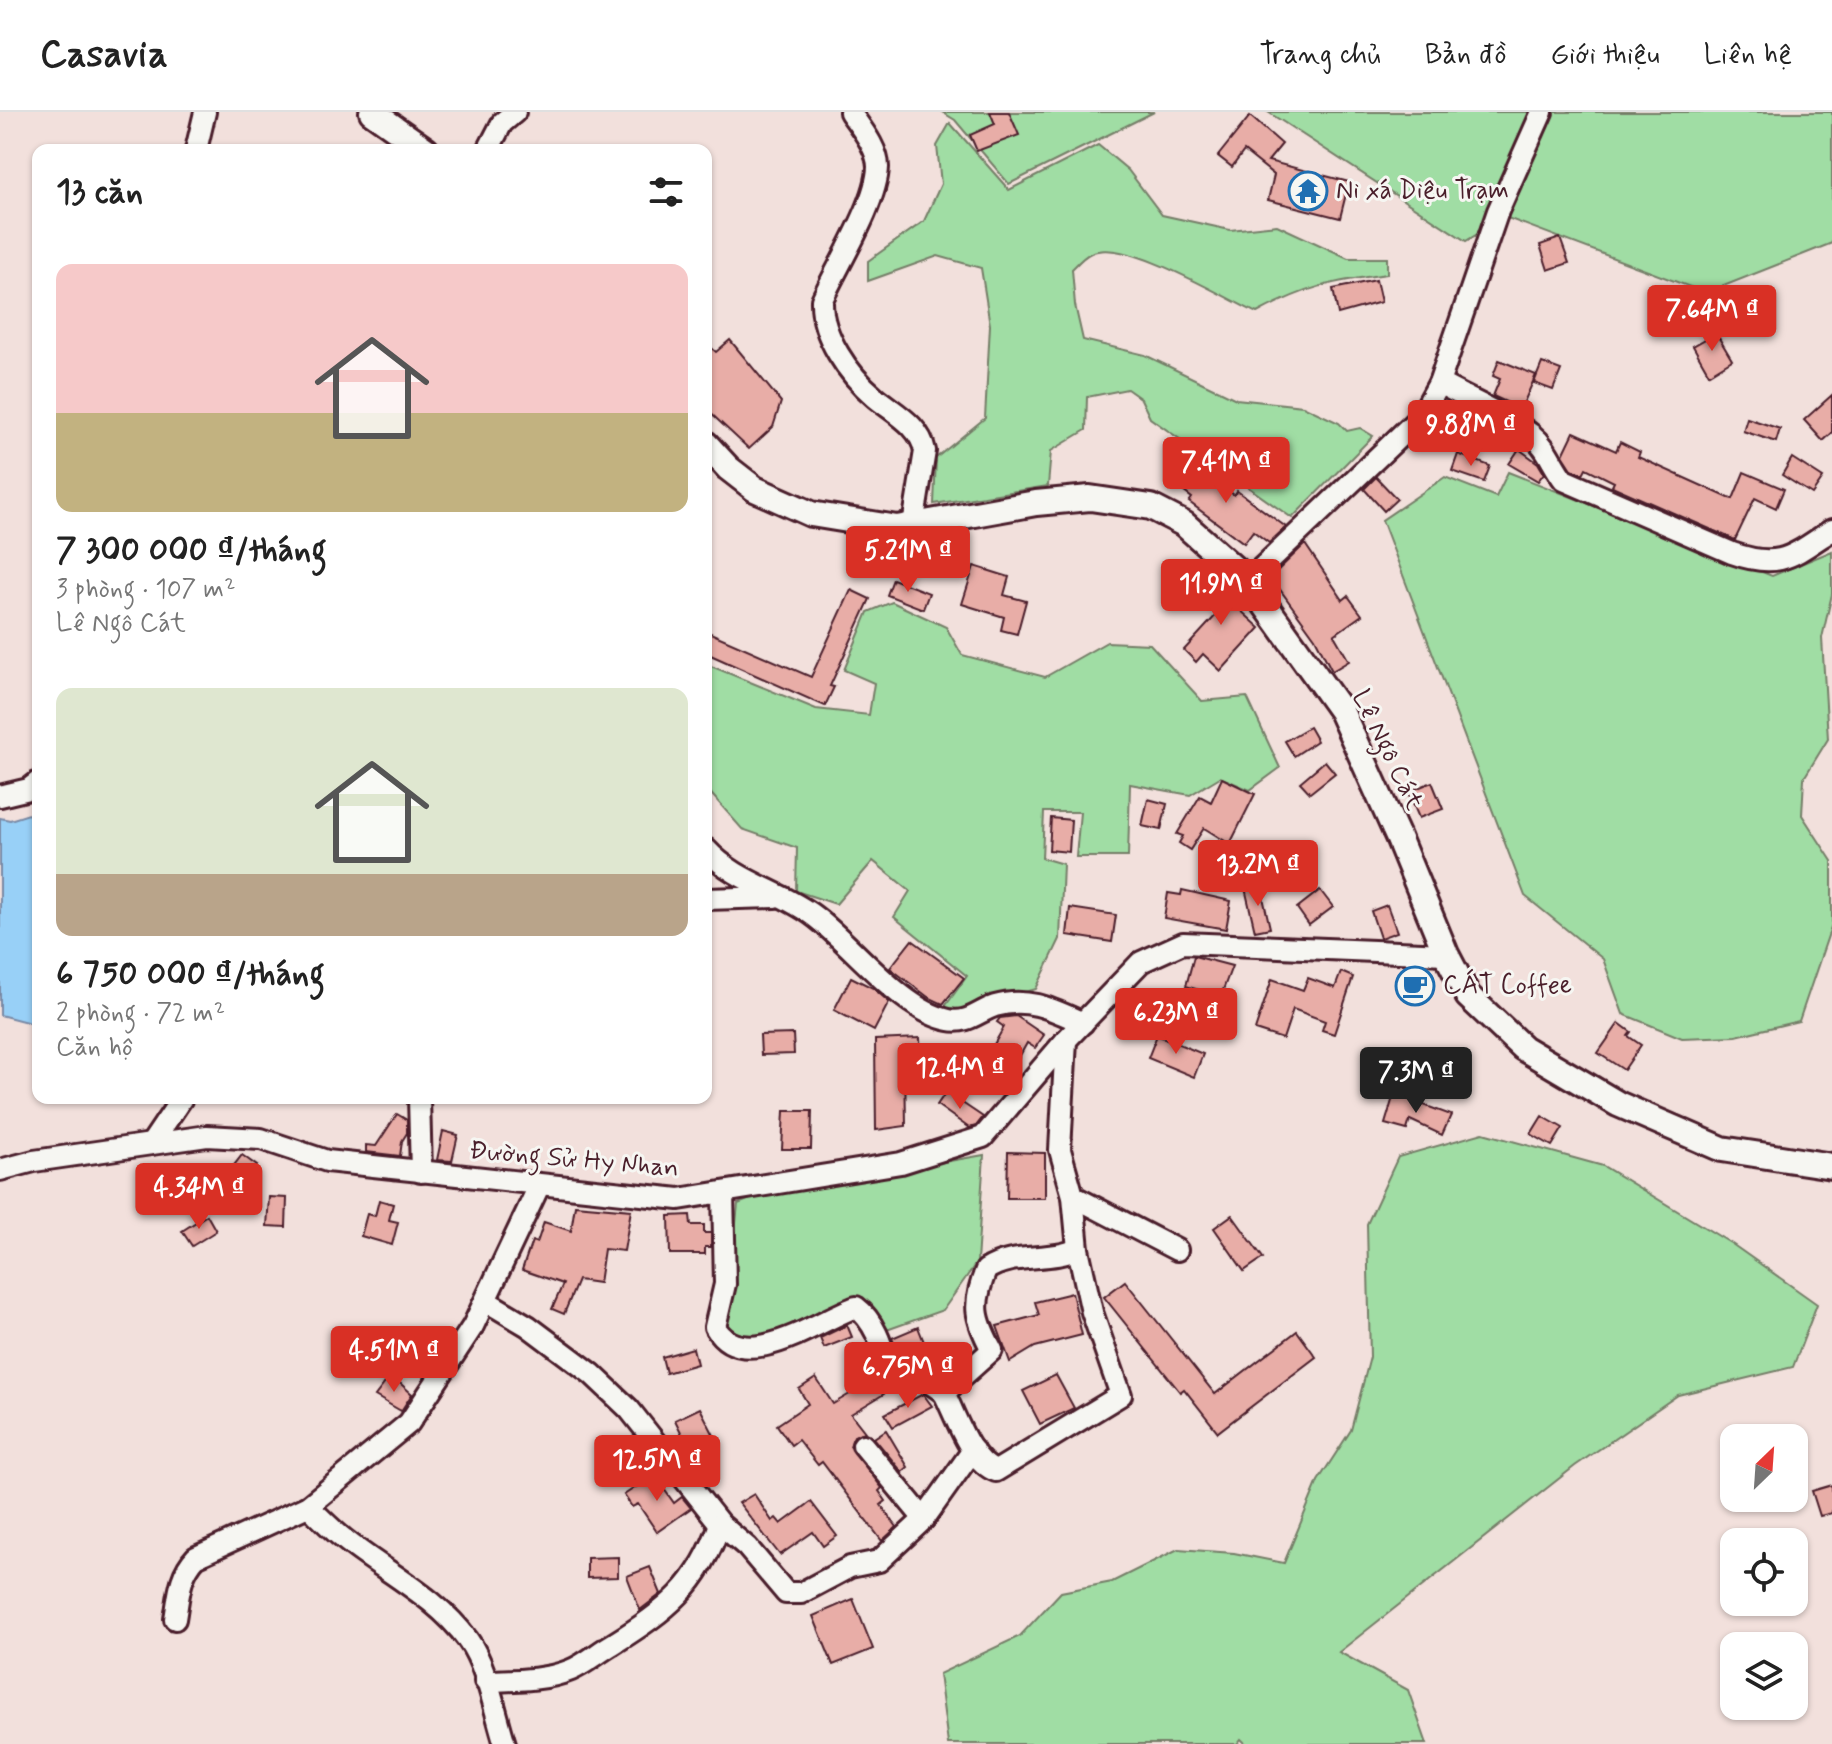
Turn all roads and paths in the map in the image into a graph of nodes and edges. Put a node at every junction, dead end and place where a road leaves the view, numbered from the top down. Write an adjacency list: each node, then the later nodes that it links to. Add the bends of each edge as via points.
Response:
1 (205, 112): 6 (street)
2 (372, 112): 7 (street)
3 (515, 112): 8 (street)
4 (850, 112): 11 (street, via 878,166 872,191 822,300 822,312 834,348 873,395 923,441)
5 (1542, 112): 9 (street, via 1498,211)
6 (197, 144)
7 (417, 144)
8 (491, 144)
9 (1439, 383): 12 (street, via 1531,435 1564,480 1732,553 1757,562 1779,561); 13 (street, via 1421,416)
10 (712, 451): 11 (street, Lê Ngô Cát, via 755,489 811,514 897,528)
11 (913, 525): 13 (street, Lê Ngô Cát, via 1090,498 1151,507 1184,524)
12 (1832, 530)
13 (1248, 581): 19 (street, Lê Ngô Cát, via 1341,711)
14 (32, 787): 15 (street)
15 (0, 796)
16 (712, 855): 17 (street, via 742,879)
17 (779, 897): 18 (street); 20 (street, via 813,915 927,1012 951,1021 971,1019 995,1006 1023,1002 1041,1004)
18 (712, 899)
19 (1446, 954): 20 (street, Đường Sử Hy Nhan, via 1183,943 1141,962); 25 (street, Lê Ngô Cát, via 1468,996 1523,1048 1618,1104 1722,1149)
20 (1083, 1023): 21 (street, Đường Sử Hy Nhan)
21 (1066, 1040): 29 (street, Đường Sử Hy Nhan, via 983,1137 901,1163); 30 (street, via 1060,1150)
22 (178, 1104): 24 (street)
23 (419, 1104): 27 (street)
24 (151, 1144): 26 (street, Đường Sử Hy Nhan); 27 (street, Đường Sử Hy Nhan, via 207,1136 261,1139 327,1161)
25 (1832, 1166)
26 (0, 1170)
27 (421, 1172): 28 (street, Đường Sử Hy Nhan)
28 (539, 1186): 29 (street, Đường Sử Hy Nhan, via 679,1199); 33 (street)
29 (723, 1192): 34 (street, via 725,1284 715,1327 719,1334 731,1342 757,1346 790,1339 856,1307 881,1344 890,1372 924,1378)
30 (1073, 1196): 31 (street); 32 (street)
31 (1078, 1249): 34 (street, via 1046,1259 1005,1261 986,1270 976,1315 992,1350); 36 (street, via 1092,1312 1121,1395 996,1471)
32 (1177, 1250)
33 (486, 1301): 37 (street, via 409,1423); 39 (street, via 592,1374 629,1409)
34 (944, 1393): 36 (street)
35 (863, 1445): 38 (street)
36 (973, 1450): 38 (street)
37 (308, 1506): 40 (street, via 196,1557 181,1581); 41 (street, via 451,1619 470,1642)
38 (924, 1519): 39 (street, via 879,1561 850,1567 792,1594)
39 (720, 1524): 41 (street, via 710,1555 693,1581 650,1621 570,1670)
40 (175, 1619)
41 (485, 1681): 42 (street)
42 (505, 1744)

